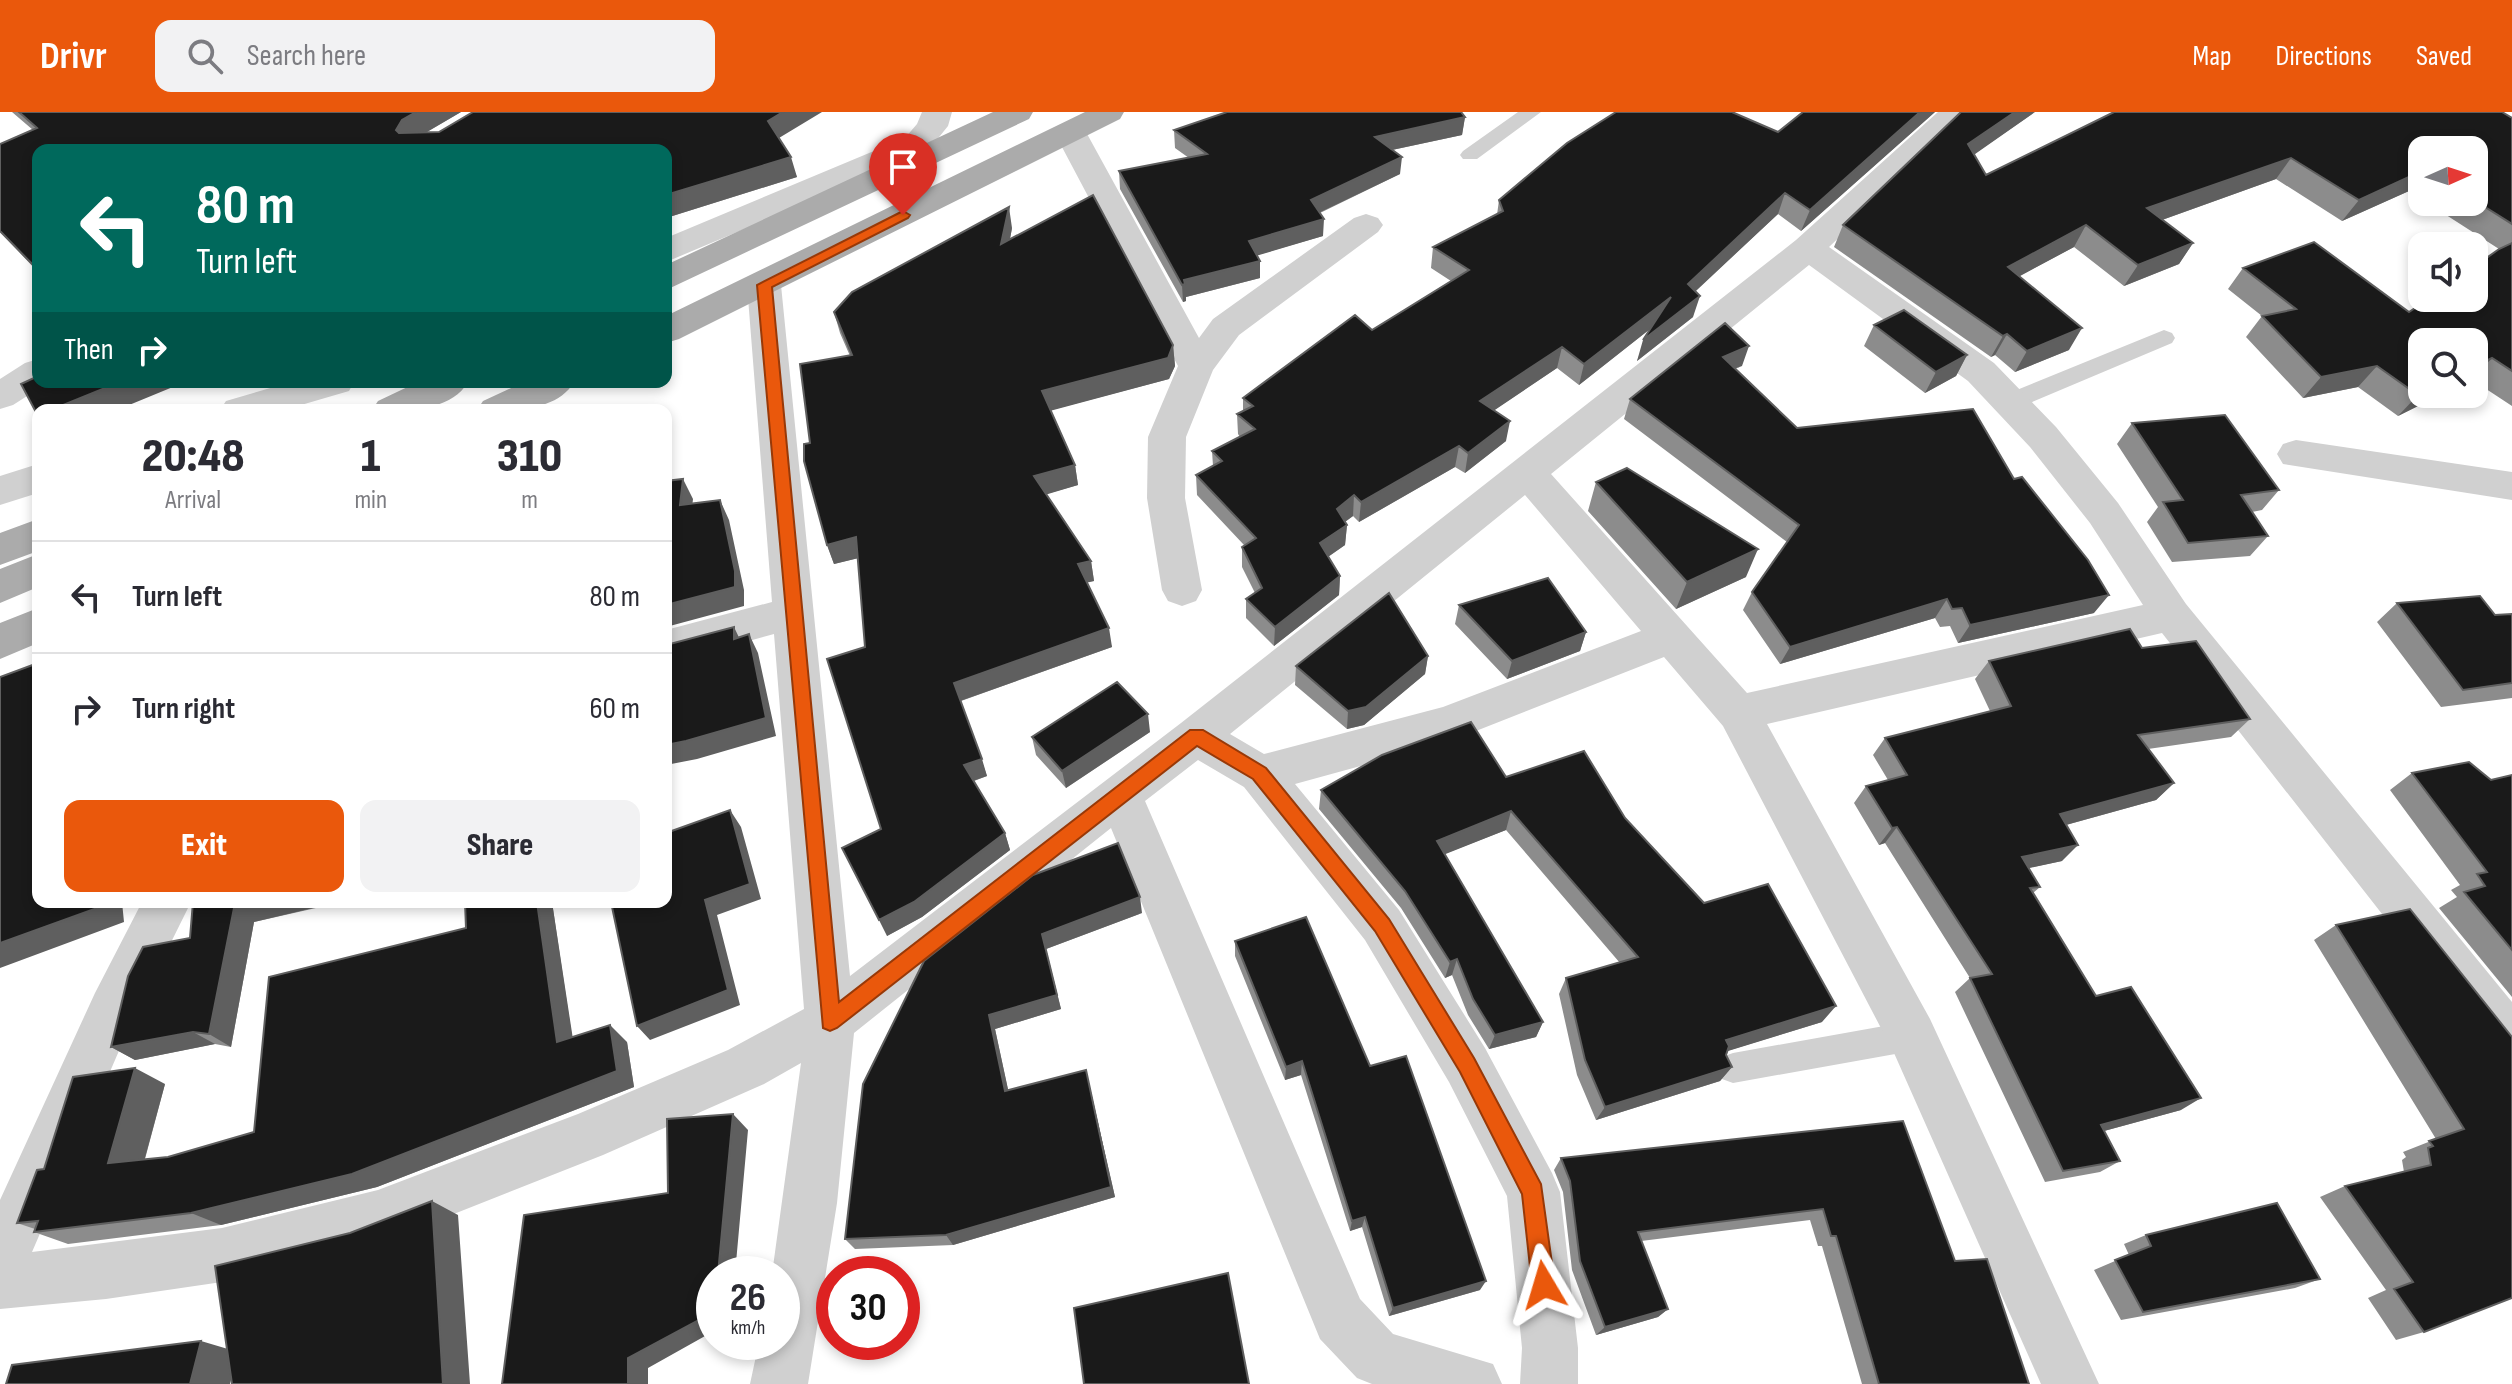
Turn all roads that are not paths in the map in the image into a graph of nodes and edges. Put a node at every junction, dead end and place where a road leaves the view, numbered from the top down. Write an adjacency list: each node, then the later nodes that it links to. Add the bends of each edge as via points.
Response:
1 (937, 112): 9 (street, via 916,145)
2 (1018, 112): 11 (main road)
3 (1109, 112): 6 (main road)
4 (1531, 112): 7 (lane)
5 (1956, 112): 10 (street)
6 (1070, 132): 12 (main road); 15 (street)
7 (1470, 155)
8 (1366, 225): 15 (street, via 1226,327)
9 (672, 248)
10 (1808, 248): 21 (street, via 1981,372); 26 (street)
11 (672, 276)
12 (764, 285): 13 (main road); 35 (street)
13 (672, 328)
14 (2164, 338): 21 (lane)
15 (1196, 366): 34 (street, via 1167,437 1166,498)
16 (32, 376): 20 (street)
17 (315, 388): 22 (street)
18 (437, 388): 23 (main road)
19 (543, 388): 24 (main road)
20 (0, 396)
21 (2010, 402): 36 (street, via 2104,513)
22 (260, 404)
23 (404, 404)
24 (509, 404)
25 (2296, 454): 28 (street)
26 (1526, 471): 38 (street); 42 (street)
27 (32, 480): 29 (street)
28 (2512, 486)
29 (0, 491)
30 (32, 537): 31 (main road)
31 (0, 550)
32 (32, 573): 33 (main road)
33 (0, 587)
34 (1182, 590)
35 (794, 612): 40 (street); 46 (street)
36 (2171, 615): 41 (street); 48 (street)
37 (32, 627): 39 (main road)
38 (1671, 637): 41 (street); 43 (street, via 1448,724)
39 (0, 642)
40 (672, 645)
41 (1738, 713): 47 (street)
42 (1196, 736): 43 (street); 44 (street)
43 (1260, 774): 54 (street, via 1382,925 1467,1065 1533,1192)
44 (1120, 795): 46 (street); 53 (street, via 1340,1319 1377,1358)
45 (164, 908): 50 (street, via 112,1009)
46 (830, 1021): 51 (street, via 746,1067 585,1137 378,1217 222,1255); 52 (street, via 817,1154)
47 (1912, 1036): 49 (lane); 55 (street)
48 (2512, 1040)
49 (1733, 1068)
50 (0, 1262)
51 (0, 1282)
52 (779, 1384)
53 (1473, 1384)
54 (1549, 1384)
55 (2070, 1384)

